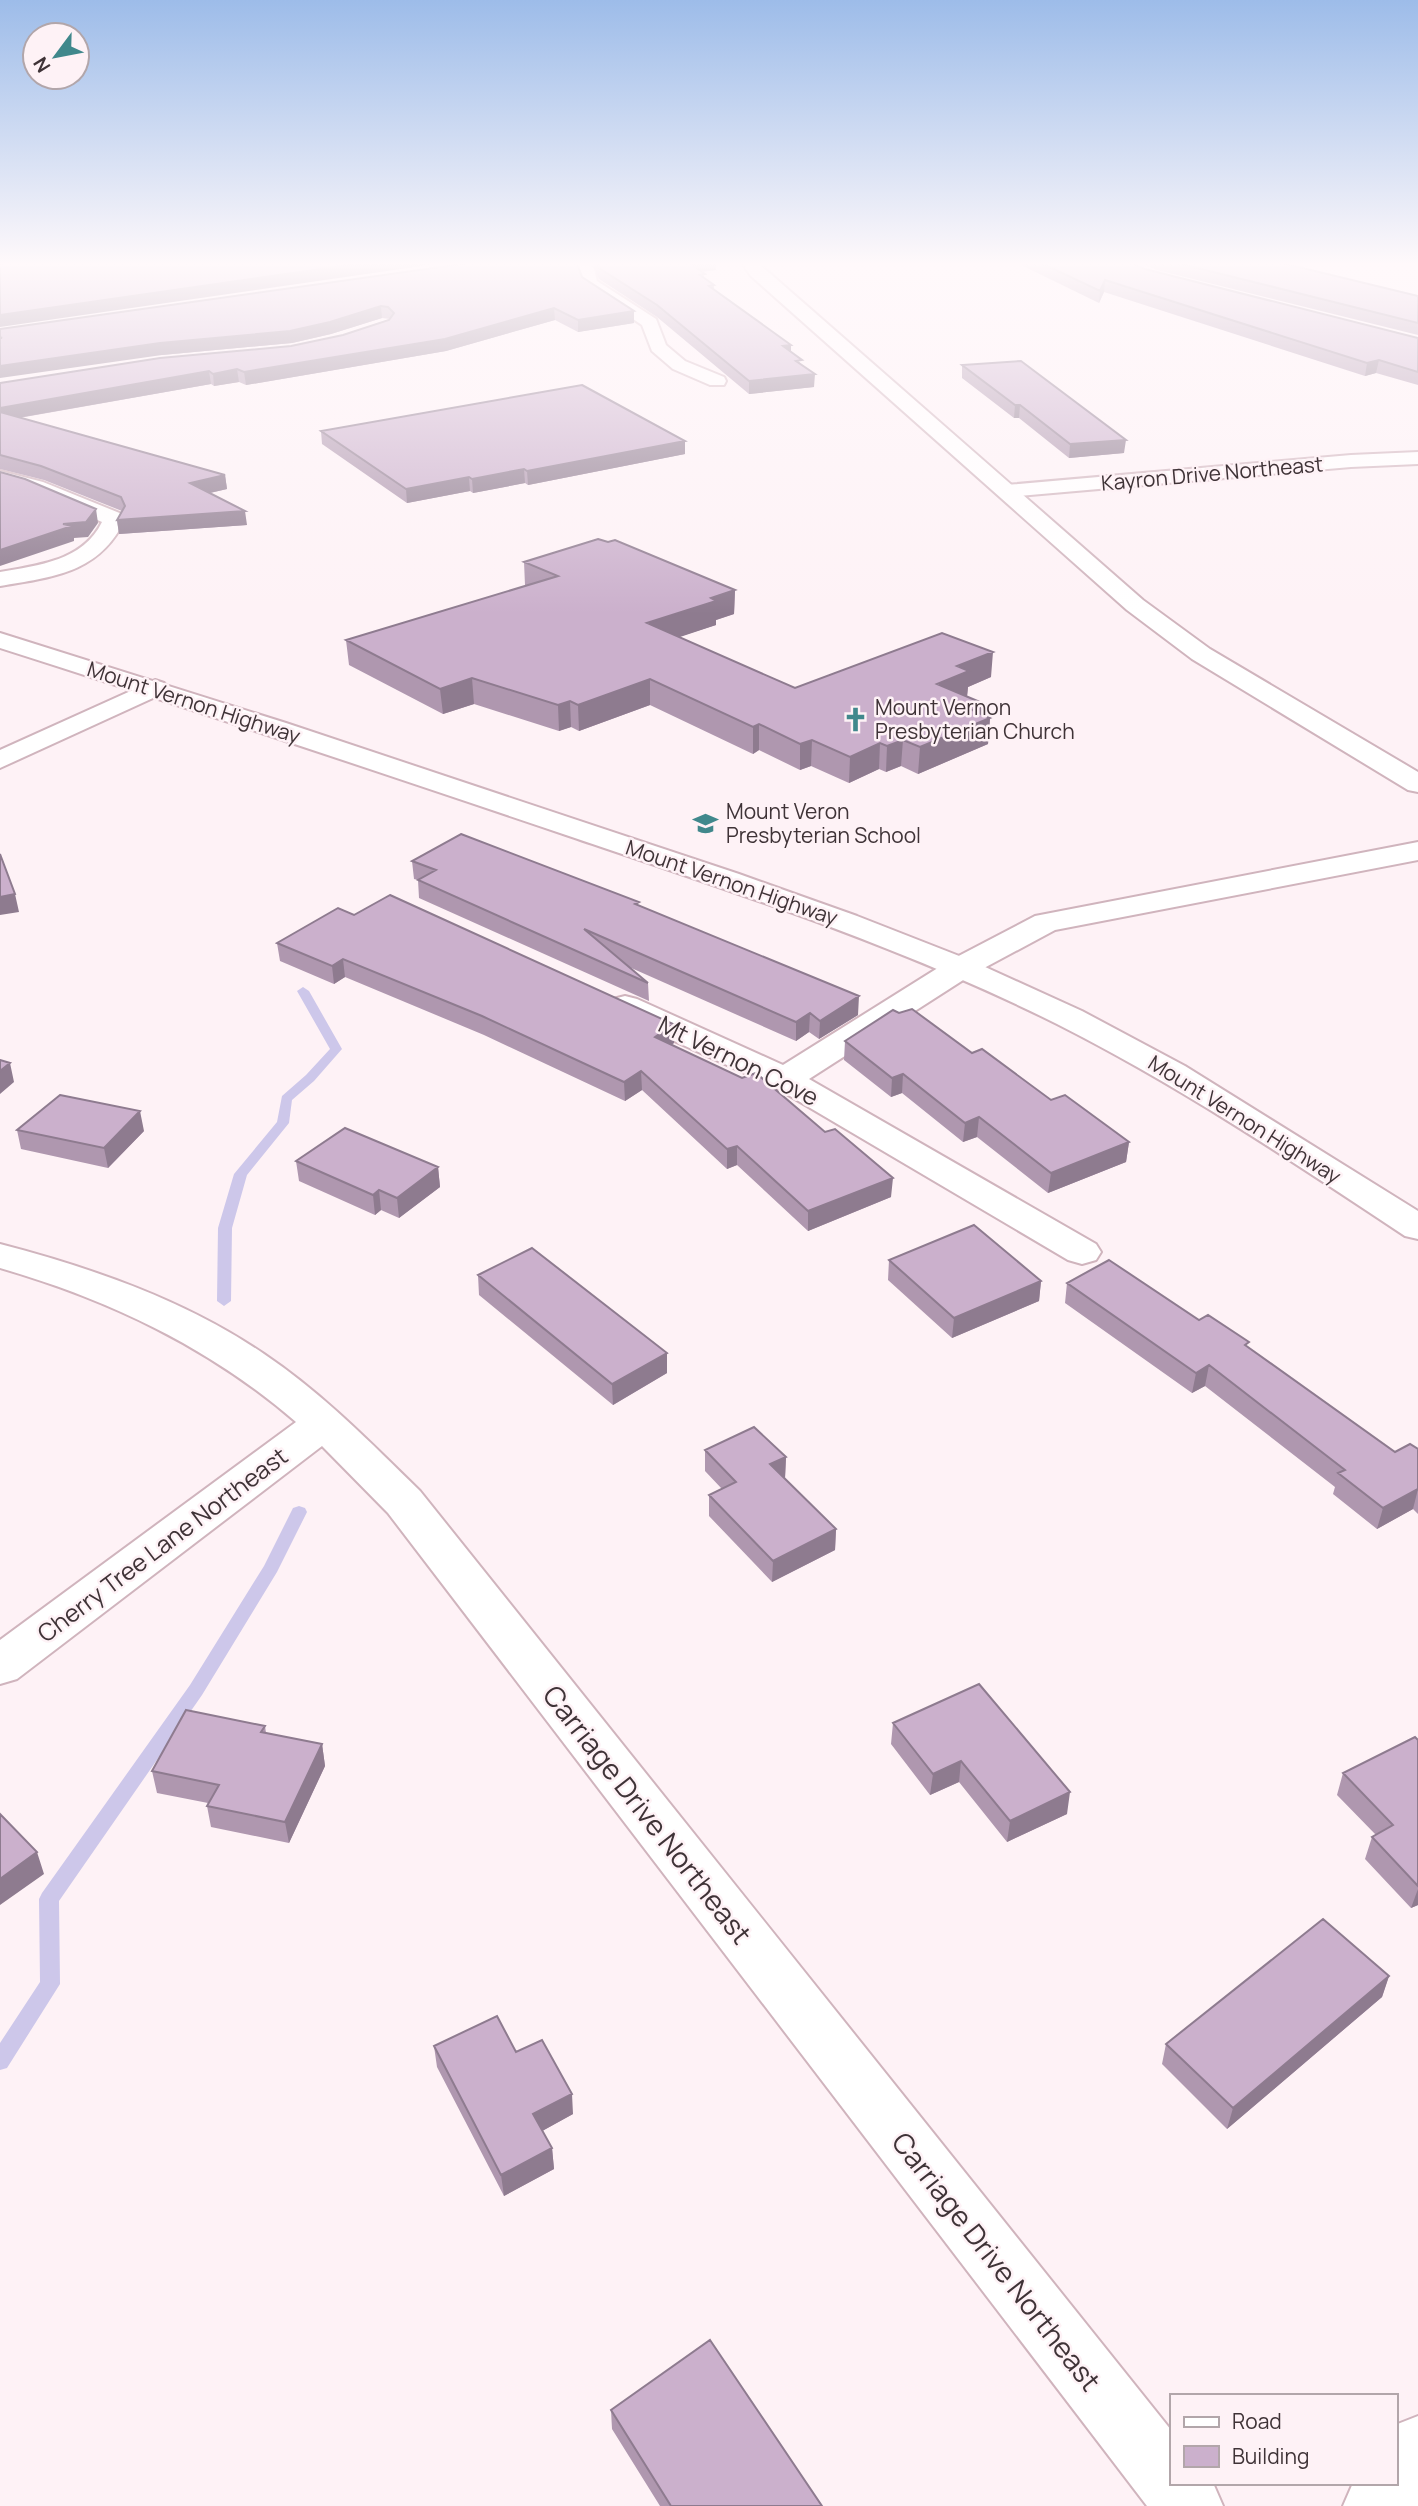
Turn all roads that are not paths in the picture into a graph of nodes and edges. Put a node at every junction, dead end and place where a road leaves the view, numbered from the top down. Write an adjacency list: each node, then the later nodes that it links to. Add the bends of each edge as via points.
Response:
1 (879, 380): 4 (street)
2 (1418, 458): 4 (street, Kayron Drive Northeast)
3 (0, 477): 5 (street, via 36,486 114,519 108,537 87,555 54,569)
4 (1006, 491): 9 (street, via 1135,605 1201,654)
5 (0, 579)
6 (0, 640): 7 (street, Mount Vernon Highway)
7 (155, 688): 8 (street); 11 (street, Mount Vernon Highway, via 796,903)
8 (0, 760)
9 (1418, 784)
10 (1418, 851): 11 (street, via 1046,923)
11 (960, 968): 13 (street); 14 (street, Mount Vernon Highway, via 1152,1060)
12 (597, 992): 13 (street, Mt Vernon Cove)
13 (785, 1079): 15 (street, Mt Vernon Cove)
14 (1418, 1228)
15 (1082, 1252)
16 (0, 1256): 17 (street, Carriage Drive Northeast, via 61,1272 189,1327 249,1363)
17 (324, 1422): 18 (street, Cherry Tree Lane Northeast); 21 (street, Carriage Drive Northeast, via 404,1502)
18 (0, 1666)
19 (1418, 2449): 20 (street)
20 (1397, 2478)
21 (1170, 2482)
22 (1173, 2485): 24 (street, Carriage Drive Northeast)
23 (1392, 2485): 25 (street)
24 (1189, 2506)
25 (1377, 2506)

